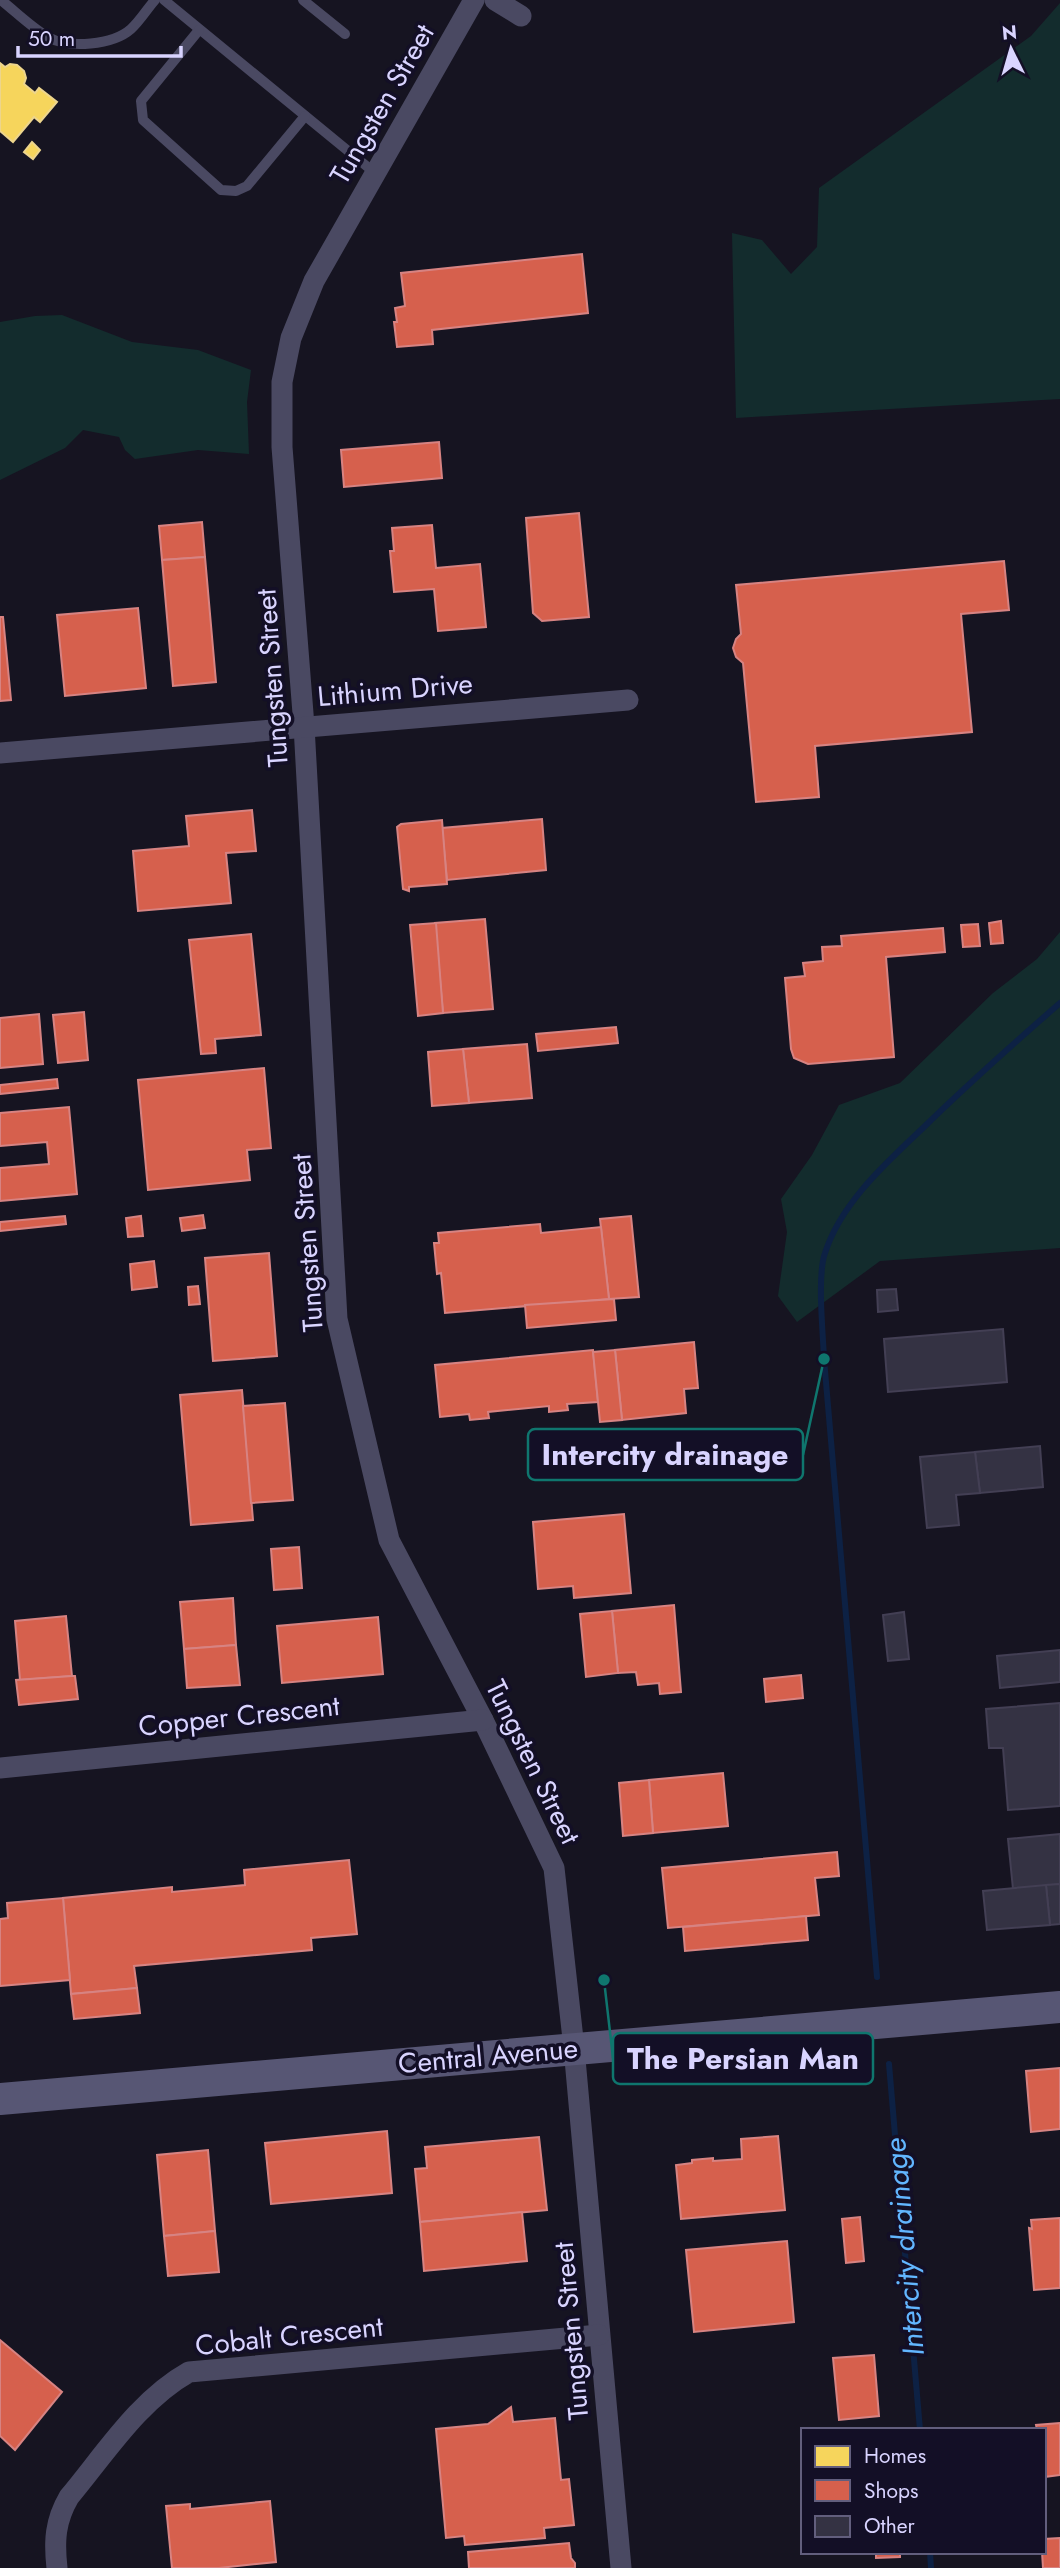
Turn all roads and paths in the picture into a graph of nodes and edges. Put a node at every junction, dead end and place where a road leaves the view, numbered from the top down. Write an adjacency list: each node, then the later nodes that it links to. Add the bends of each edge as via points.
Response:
1 (1, 0): 2 (lane, via 49,38 80,44 110,40 130,31)
2 (155, 0)
3 (164, 0): 8 (lane)
4 (303, 0): 9 (lane)
5 (474, 0): 11 (street, Tungsten Street)
6 (495, 0): 7 (street)
7 (521, 16)
8 (199, 30): 10 (lane); 10 (lane, via 141,101 140,111 143,120 221,190 247,186)
9 (345, 34)
10 (305, 116): 11 (lane)
11 (375, 173): 13 (street, Tungsten Street, via 314,281 291,338 282,383 282,447)
12 (628, 700): 13 (street, Lithium Drive)
13 (304, 726): 14 (street, Lithium Drive); 15 (street, Tungsten Street, via 337,1319 389,1540)
14 (0, 753)
15 (483, 1720): 16 (street, Copper Crescent); 18 (street, Tungsten Street, via 554,1868)
16 (0, 1768)
17 (1060, 2007): 18 (main road, Central Avenue)
18 (574, 2048): 19 (main road, Central Avenue); 20 (street, Tungsten Street)
19 (0, 2099)
20 (599, 2335): 21 (street, Cobalt Crescent, via 189,2372 148,2402 69,2497 55,2531); 22 (street, Tungsten Street)
21 (57, 2568)
22 (621, 2568)

